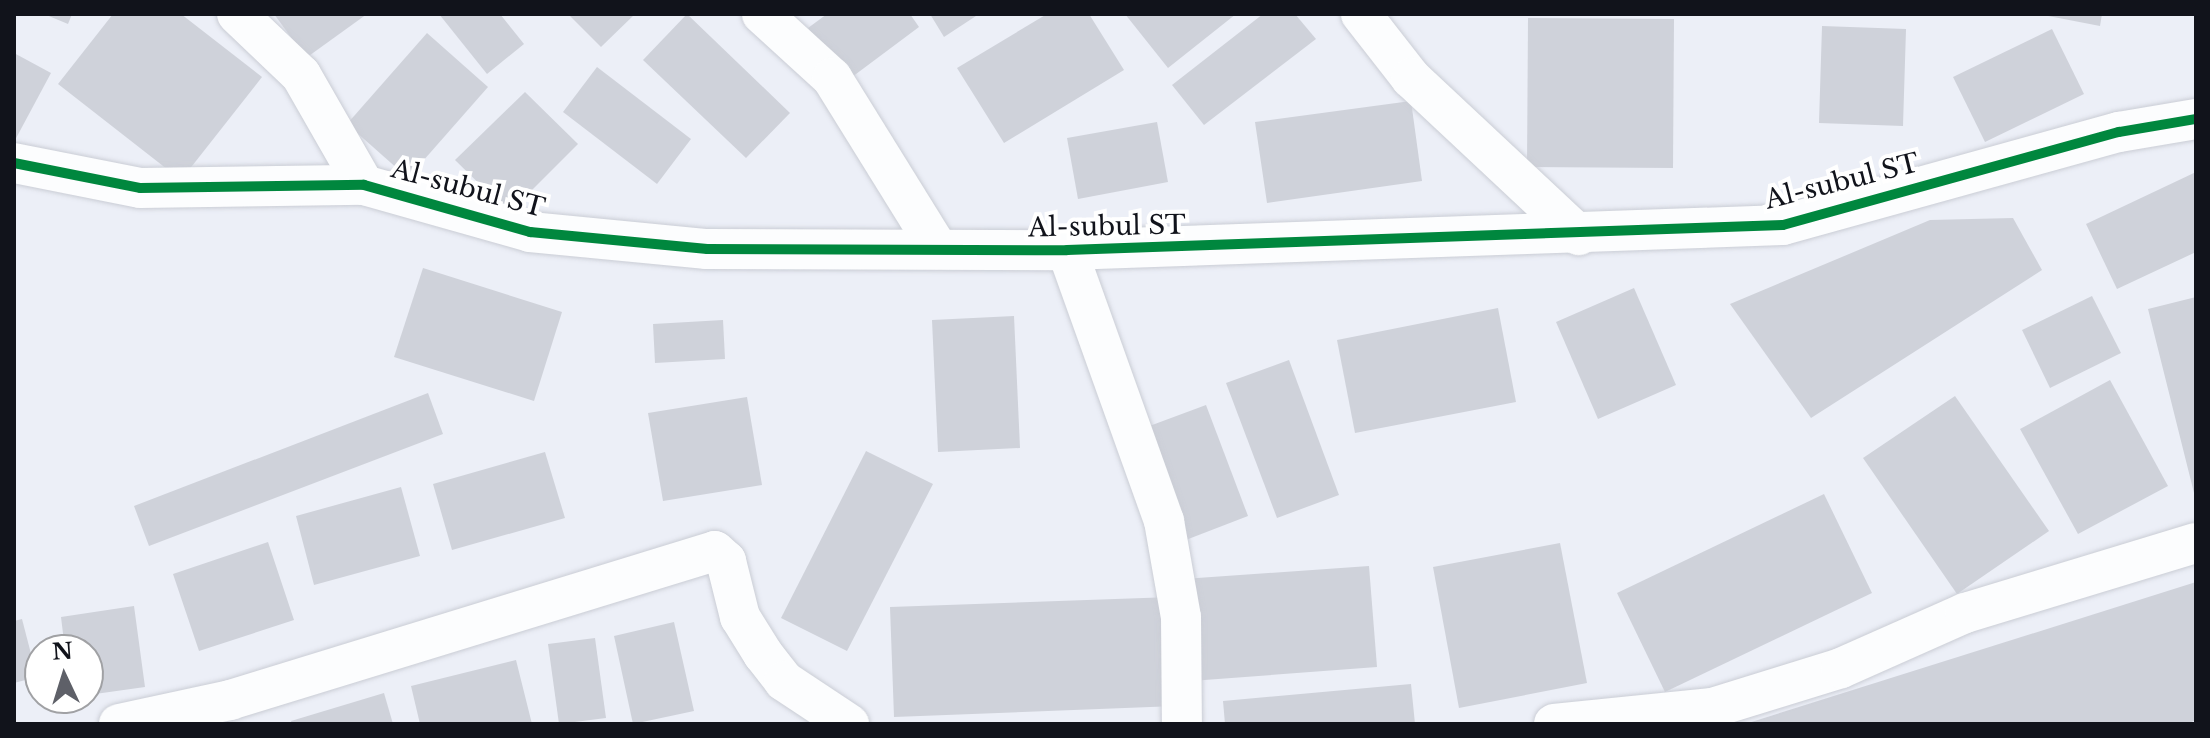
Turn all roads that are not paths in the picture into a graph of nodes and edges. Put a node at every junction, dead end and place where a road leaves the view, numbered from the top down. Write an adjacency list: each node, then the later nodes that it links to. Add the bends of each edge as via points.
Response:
1 (237, 14): 6 (street, via 301,75)
2 (762, 14): 8 (street, via 832,78)
3 (1361, 14): 7 (street, via 1411,78)
4 (2196, 119): 7 (street, Al-subul ST, via 2119,132 1783,225)
5 (14, 163): 6 (street, Al-subul ST, via 140,188)
6 (364, 185): 8 (street, Al-subul ST, via 530,232 707,249)
7 (1579, 235): 9 (street, Al-subul ST)
8 (938, 249): 9 (street, Al-subul ST)
9 (1067, 250): 13 (street, via 1164,521 1181,617)
10 (2196, 543): 14 (street, via 1965,613 1841,668 1712,708)
11 (119, 724): 12 (street, via 230,700 715,551 726,561 740,617 763,654 784,681)
12 (849, 724)
13 (1182, 724)
14 (1554, 724)

